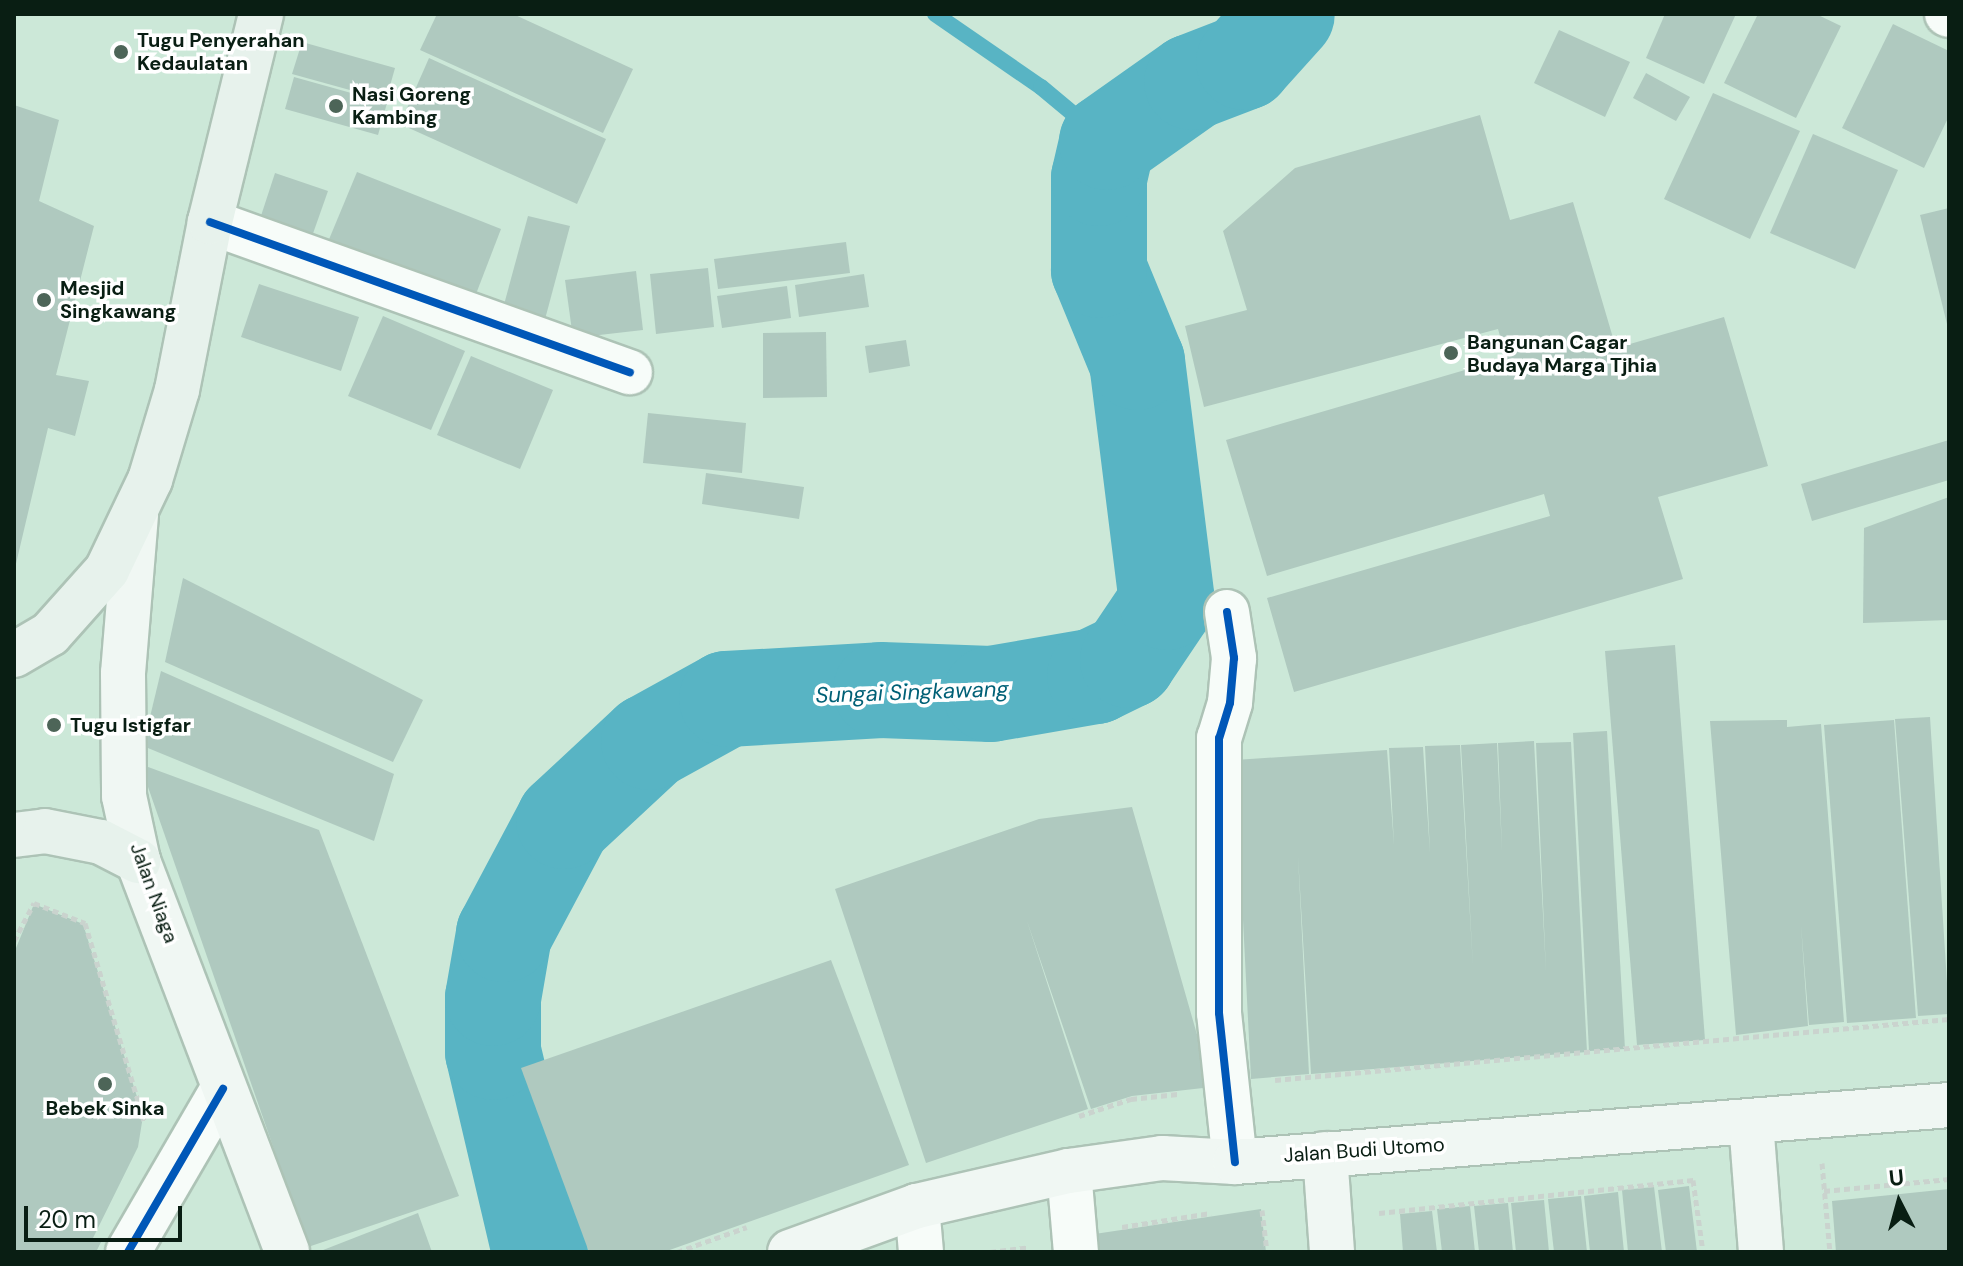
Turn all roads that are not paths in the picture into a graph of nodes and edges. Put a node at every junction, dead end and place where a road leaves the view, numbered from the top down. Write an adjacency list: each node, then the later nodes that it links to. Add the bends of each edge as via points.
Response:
1 (261, 14): 2 (main road)
2 (210, 222): 3 (street); 4 (main road, via 177,390)
3 (630, 372)
4 (136, 515): 6 (main road, via 107,570 50,634); 8 (main road, Jalan Niaga, via 123,673 124,796)
5 (1227, 612): 13 (street, via 1234,658 1230,703 1219,738 1219,1013)
6 (14, 655)
7 (14, 835): 8 (main road, via 45,831 101,842)
8 (138, 861): 9 (main road, Jalan Niaga, via 166,924)
9 (223, 1089): 17 (street); 18 (main road, Jalan Niaga)
10 (1949, 1105): 11 (main road, Jalan Budi Utomo)
11 (1751, 1122): 12 (main road, Jalan Budi Utomo); 22 (main road)
12 (1325, 1154): 13 (main road, Jalan Budi Utomo); 21 (main road)
13 (1235, 1162): 14 (main road, Jalan Budi Utomo, via 1162,1158)
14 (1069, 1171): 15 (main road, Jalan Budi Utomo); 16 (street)
15 (917, 1206): 19 (main road, Jalan Budi Utomo); 20 (street)
16 (1093, 1240)
17 (128, 1252)
18 (287, 1252)
19 (790, 1252)
20 (921, 1252)
21 (1332, 1252)
22 (1761, 1252)

